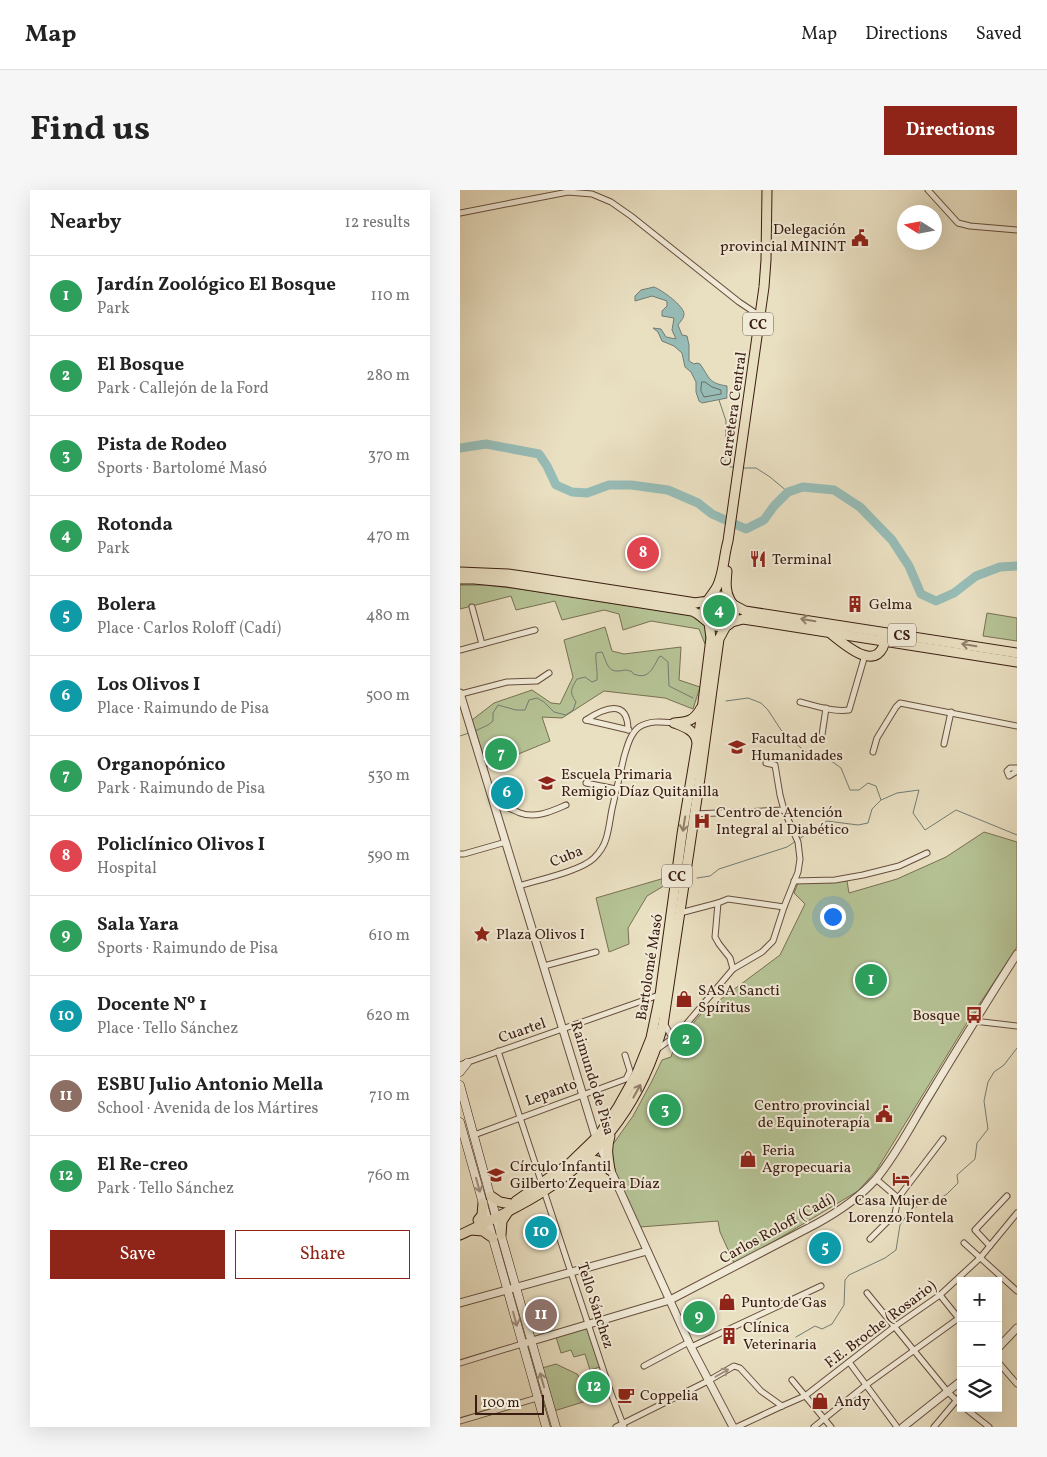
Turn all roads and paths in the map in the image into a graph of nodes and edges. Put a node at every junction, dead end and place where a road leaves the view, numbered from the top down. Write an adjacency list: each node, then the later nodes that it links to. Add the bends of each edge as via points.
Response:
1 (767, 190): 5 (main road, Carretera Central / CC, via 766,260)
2 (928, 190): 4 (street, via 958,223)
3 (460, 213): 5 (street, via 568,192 592,194 632,216)
4 (1017, 230)
5 (760, 316): 6 (main road, Carretera Central / CC)
6 (728, 541): 9 (main road, CC, via 720,580); 10 (main road, CC, via 726,582)
7 (460, 572): 9 (main road, via 508,574 696,603)
8 (460, 579): 12 (main road, via 508,582 692,611)
9 (708, 600): 10 (main road, via 720,596); 12 (main road, CC, via 704,608)
10 (731, 602): 13 (main road, CS, via 745,611); 14 (main road, CC, via 735,610)
11 (472, 607): 18 (street)
12 (707, 620): 14 (main road, via 717,626); 25 (main road, Bartolomé Masó / CC, via 711,638)
13 (789, 622): 14 (main road, CS, via 743,619); 16 (main road, CS); 17 (main road, CS, one-way to 13)
14 (729, 624): 30 (main road, Bartolomé Masó / CC, via 718,639)
15 (535, 630): 18 (street)
16 (828, 632): 17 (main road, CS); 21 (main road, via 851,650)
17 (886, 637): 20 (main road, CS, one-way to 17); 21 (main road, via 884,647 878,653); 22 (main road, CS)
18 (482, 644): 19 (street)
19 (460, 650)
20 (1017, 653)
21 (865, 655): 27 (street, via 849,710)
22 (1017, 662)
23 (549, 673): 24 (street, via 537,681 507,682)
24 (460, 693): 41 (street, Raimundo de Pisa)
25 (703, 700): 29 (main road, via 697,715 691,720); 30 (main road, Bartolomé Masó / CC)
26 (800, 702): 27 (street)
27 (826, 708): 34 (street)
28 (951, 712): 31 (street); 36 (street); 37 (street, via 900,703 877,738)
29 (674, 723): 30 (street); 33 (street, via 647,723); 35 (main road, via 693,732)
30 (703, 726): 35 (main road, Bartolomé Masó / CC); 44 (main road, Bartolomé Masó / CC)
31 (1017, 726)
32 (628, 730): 32 (street, via 628,719 623,712 614,709 605,709 586,720); 33 (street)
33 (634, 731): 40 (street, Cuba)
34 (822, 735)
35 (697, 744): 57 (main road, Bartolomé Masó / CC, one-way to 57)
36 (944, 744)
37 (874, 752)
38 (766, 762): 43 (street, via 775,765)
39 (586, 783): 40 (street)
40 (616, 789): 49 (street, Cuba, via 606,838 592,860 572,870)
41 (494, 804): 42 (street, via 532,815); 45 (street, Raimundo de Pisa)
42 (566, 805)
43 (784, 810): 44 (street); 48 (street, via 798,842 800,859)
44 (694, 814): 52 (main road, Bartolomé Masó / CC)
45 (506, 842): 47 (street); 49 (street, Raimundo de Pisa)
46 (927, 853): 48 (street, via 899,866 863,875 836,880)
47 (460, 854)
48 (794, 881): 51 (street)
49 (519, 886): 55 (street, Raimundo de Pisa)
50 (718, 903): 51 (street, via 728,899); 52 (street); 56 (street, via 715,936 730,958)
51 (784, 907): 56 (street, via 773,941 762,952)
52 (679, 913): 59 (main road, Bartolomé Masó / CC)
53 (596, 952): 55 (street)
54 (1017, 955): 61 (street, Carlos Roloff (Cadí))
55 (544, 966): 63 (street, Raimundo de Pisa)
56 (733, 969): 64 (street)
57 (660, 995): 58 (street, Cuartel); 59 (main road, Bartolomé Masó / CC)
58 (649, 999): 59 (street); 63 (street, Cuartel)
59 (662, 1007): 60 (main road, Bartolomé Masó / CC); 78 (main road, Bartolomé Masó / CC, via 637,1073)
60 (663, 1020): 64 (street, via 670,1034); 65 (main road, Bartolomé Masó / CC)
61 (974, 1021): 62 (street); 81 (street, Carlos Roloff (Cadí), via 896,1151)
62 (1017, 1026)
63 (563, 1029): 66 (street, Cuartel); 71 (street, Raimundo de Pisa)
64 (677, 1035): 65 (street)
65 (655, 1050): 74 (main road, Bartolomé Masó / CC, one-way to 65, via 639,1087)
66 (498, 1051): 68 (street, Cuartel); 72 (street, Tello Sánchez)
67 (625, 1055): 71 (street, Lepanto, via 630,1071 626,1079)
68 (462, 1063): 69 (main road)
69 (460, 1072)
70 (460, 1085): 75 (main road)
71 (583, 1095): 72 (street, Lepanto); 78 (street, Raimundo de Pisa)
72 (520, 1118): 75 (street, Lepanto); 82 (street, Tello Sánchez)
73 (460, 1122): 76 (main road)
74 (612, 1131): 78 (main road, Bartolomé Masó / CC); 80 (main road, via 607,1146)
75 (474, 1135): 76 (main road, Lepanto); 83 (main road)
76 (462, 1139): 86 (main road, one-way to 86)
77 (943, 1139): 85 (street)
78 (598, 1142): 79 (main road, Bartolomé Masó / CC); 80 (street, Raimundo de Pisa); 82 (main road, Bartolomé Masó / CC)
79 (582, 1162): 80 (main road, via 593,1159); 82 (main road, Bartolomé Masó / CC)
80 (610, 1170): 98 (street, Raimundo de Pisa)
81 (876, 1178): 85 (street); 106 (street, Carlos Roloff (Cadí), via 854,1200 831,1216)
82 (543, 1187): 87 (main road, Bartolomé Masó / CC); 100 (street, Tello Sánchez)
83 (491, 1196): 87 (main road); 89 (main road)
84 (1007, 1196): 97 (street, via 975,1230)
85 (898, 1198): 95 (street, via 895,1214)
86 (483, 1204): 89 (main road); 90 (main road, via 482,1216)
87 (510, 1207): 89 (main road, Bartolomé Masó / CC); 94 (main road)
88 (1017, 1213): 97 (street, F.E. Broche (Rosario))
89 (492, 1216): 90 (main road, Bartolomé Masó / CC); 92 (main road, Bartolomé Masó / CC); 94 (main road)
90 (478, 1220): 91 (main road, Bartolomé Masó / CC)
91 (460, 1229)
92 (471, 1230): 93 (main road, Bartolomé Masó / CC); 94 (main road, via 479,1229)
93 (460, 1235)
94 (497, 1236): 102 (main road)
95 (870, 1239)
96 (964, 1243): 99 (street)
97 (990, 1246): 99 (street, F.E. Broche (Rosario))
98 (647, 1251): 100 (street); 106 (street, Raimundo de Pisa)
99 (980, 1258): 103 (street); 105 (street, F.E. Broche (Rosario))
100 (571, 1272): 102 (street); 110 (street, Tello Sánchez)
101 (821, 1286): 116 (street)
102 (511, 1288): 107 (street); 113 (main road); 114 (main road, one-way to 114)
103 (1017, 1290)
104 (867, 1293): 111 (street)
105 (940, 1295): 108 (street); 111 (street, F.E. Broche (Rosario))
106 (670, 1300): 110 (street, Carlos Roloff (Cadí)); 116 (street, Raimundo de Pisa)
107 (460, 1303)
108 (957, 1315)
109 (957, 1321): 117 (street)
110 (588, 1324): 113 (street, Carlos Roloff (Cadí)); 136 (street, Tello Sánchez)
111 (894, 1327): 117 (street); 118 (street, F.E. Broche (Rosario))
112 (1017, 1328): 115 (street)
113 (531, 1341): 114 (street, Carlos Roloff (Cadí)); 138 (main road, one-way to 113)
114 (522, 1344): 119 (street, Carlos Roloff (Cadí)); 129 (main road)
115 (1002, 1344)
116 (690, 1345): 120 (street); 123 (street, Raimundo de Pisa)
117 (914, 1350): 125 (street); 127 (street)
118 (849, 1362): 125 (street); 128 (street, F.E. Broche (Rosario))
119 (460, 1363)
120 (644, 1366)
121 (1002, 1367): 124 (street)
122 (792, 1380): 128 (street)
123 (708, 1381): 132 (street, one-way to 132, via 734,1366 740,1368 761,1391); 136 (street); 140 (street, Raimundo de Pisa)
124 (1017, 1384)
125 (866, 1385): 134 (street); 144 (street)
126 (957, 1385): 127 (street)
127 (947, 1391): 130 (street); 145 (street)
128 (805, 1396): 132 (street, F.E. Broche (Rosario)); 134 (street)
129 (537, 1398): 135 (street); 137 (main road)
130 (957, 1401)
131 (957, 1405): 146 (street)
132 (782, 1406): 141 (street, F.E. Broche (Rosario))
133 (970, 1412): 147 (street)
134 (824, 1419): 142 (street); 143 (street)
135 (460, 1421)
136 (623, 1425): 139 (street)
137 (546, 1427)
138 (556, 1427)
139 (616, 1427)
140 (733, 1427)
141 (738, 1427)
142 (814, 1427)
143 (831, 1427)
144 (896, 1427)
145 (903, 1427)
146 (934, 1427)
147 (989, 1427)

